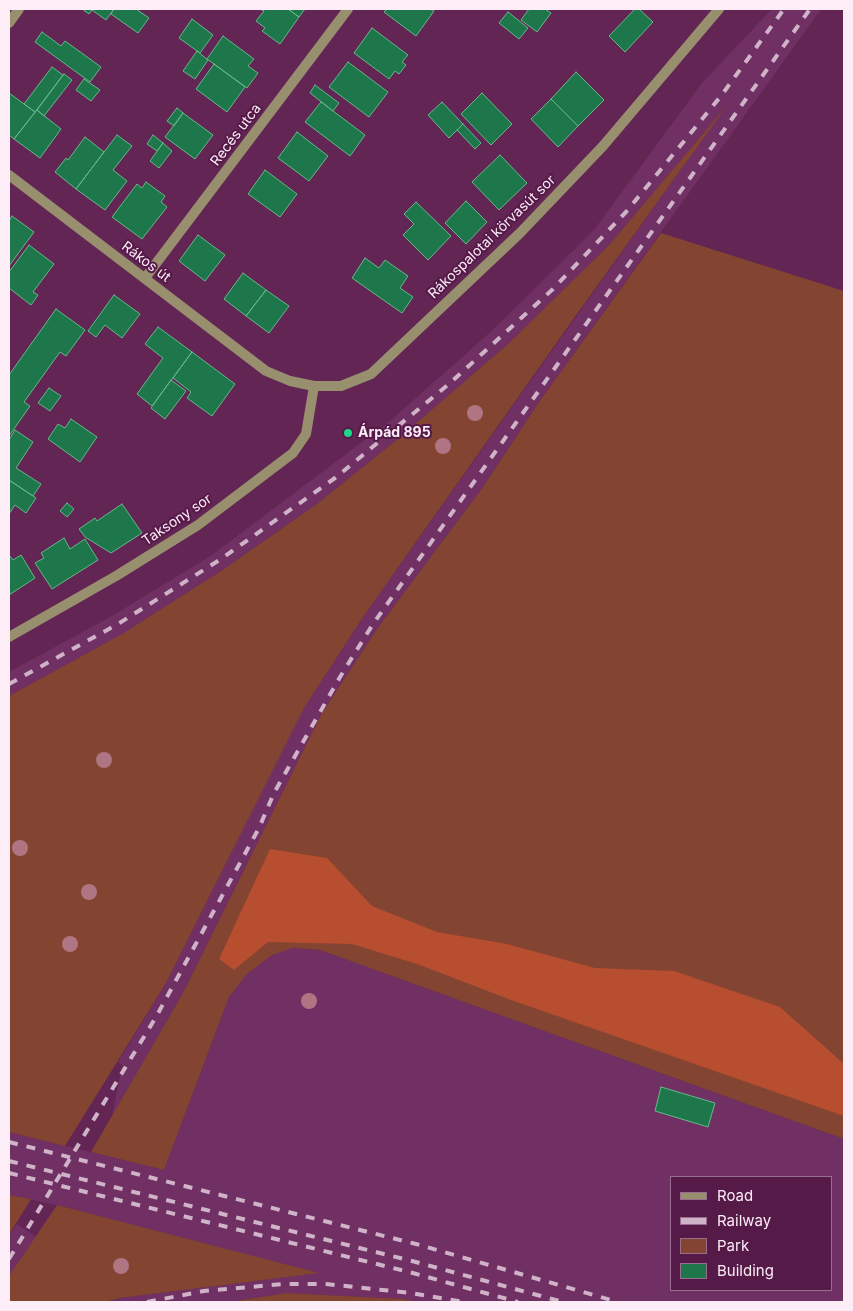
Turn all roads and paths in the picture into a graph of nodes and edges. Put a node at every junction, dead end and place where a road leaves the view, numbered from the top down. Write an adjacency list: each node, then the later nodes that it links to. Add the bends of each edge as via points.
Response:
1 (20, 9): 4 (street)
2 (348, 9): 6 (street, Recés utca)
3 (715, 10): 8 (street, Rákospalotai körvasút sor, via 603,146 520,234 371,374 341,386)
4 (9, 23)
5 (9, 175): 6 (street, Rákos út)
6 (145, 278): 7 (street, Rákos út)
7 (266, 370): 8 (street, Rákospalotai körvasút sor, via 290,381)
8 (314, 386): 9 (street, Taksony sor, via 306,434 293,454 198,525)
9 (9, 636)

